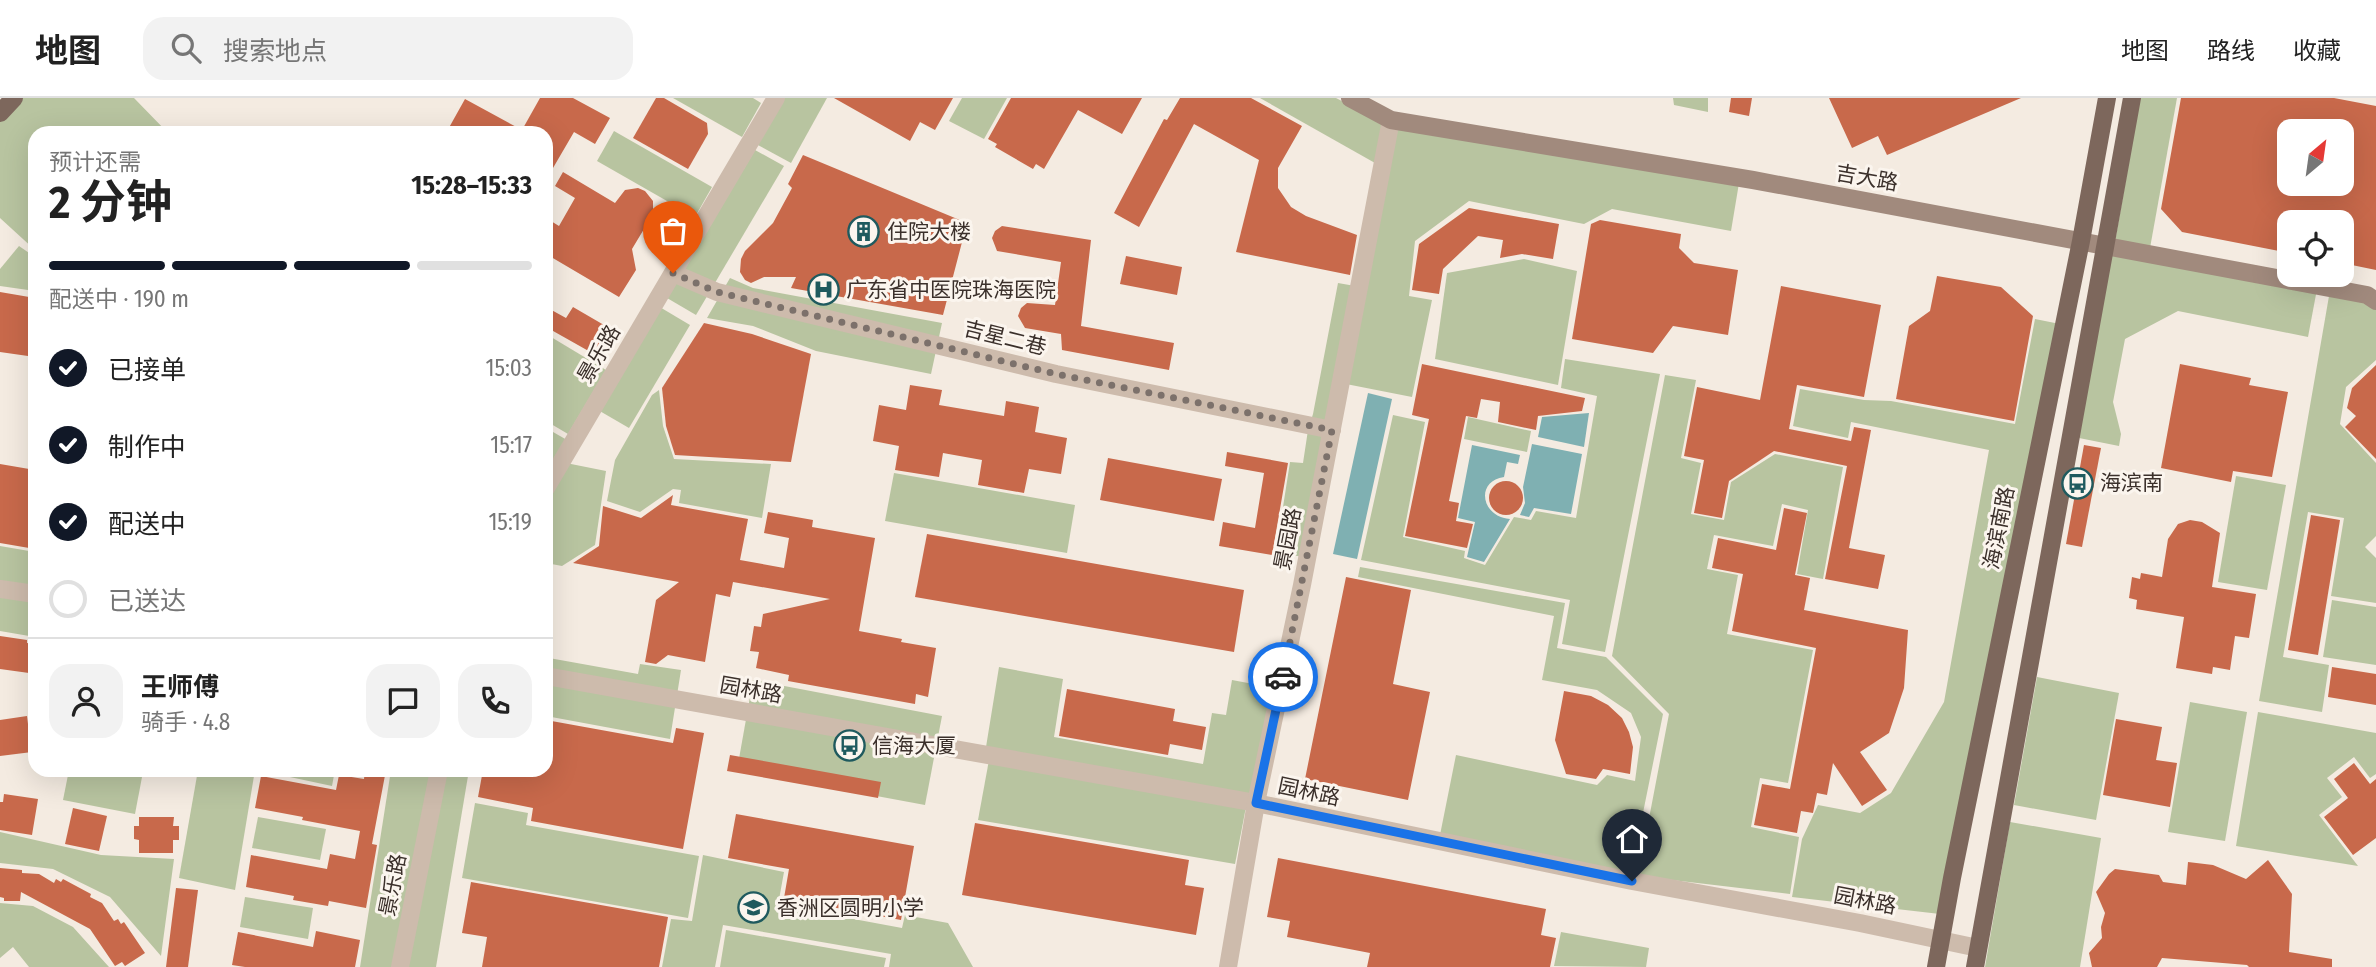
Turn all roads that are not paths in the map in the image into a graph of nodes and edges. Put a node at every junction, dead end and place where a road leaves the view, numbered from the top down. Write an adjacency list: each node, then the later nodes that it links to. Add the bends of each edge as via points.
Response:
1 (14, 98): 6 (main road)
2 (776, 98): 10 (street, 景乐路)
3 (1350, 98): 7 (main road, 吉大路)
4 (2107, 98): 8 (main road, 海滨南路)
5 (2132, 98): 9 (main road)
6 (0, 113)
7 (1391, 120): 8 (main road, 吉大路); 12 (street, 景园路)
8 (2081, 241): 9 (main road, 吉大路); 19 (main road, 海滨南路)
9 (2104, 244): 11 (main road, 吉大路, via 2367,295); 20 (main road)
10 (673, 273): 12 (street, 吉星二巷, via 717,292 1044,371); 13 (street, 景乐路)
11 (2376, 301)
12 (1332, 430): 18 (street, 景园路)
13 (553, 476)
14 (0, 589): 15 (street)
15 (28, 593)
16 (553, 677): 18 (street, 园林路)
17 (438, 777): 21 (street, 景乐路)
18 (1256, 803): 19 (street, 园林路); 22 (street, 景园路)
19 (1940, 941): 20 (street, 园林路); 23 (main road, 海滨南路)
20 (1978, 948): 24 (main road)
21 (400, 967)
22 (1228, 967)
23 (1936, 967)
24 (1975, 967)

